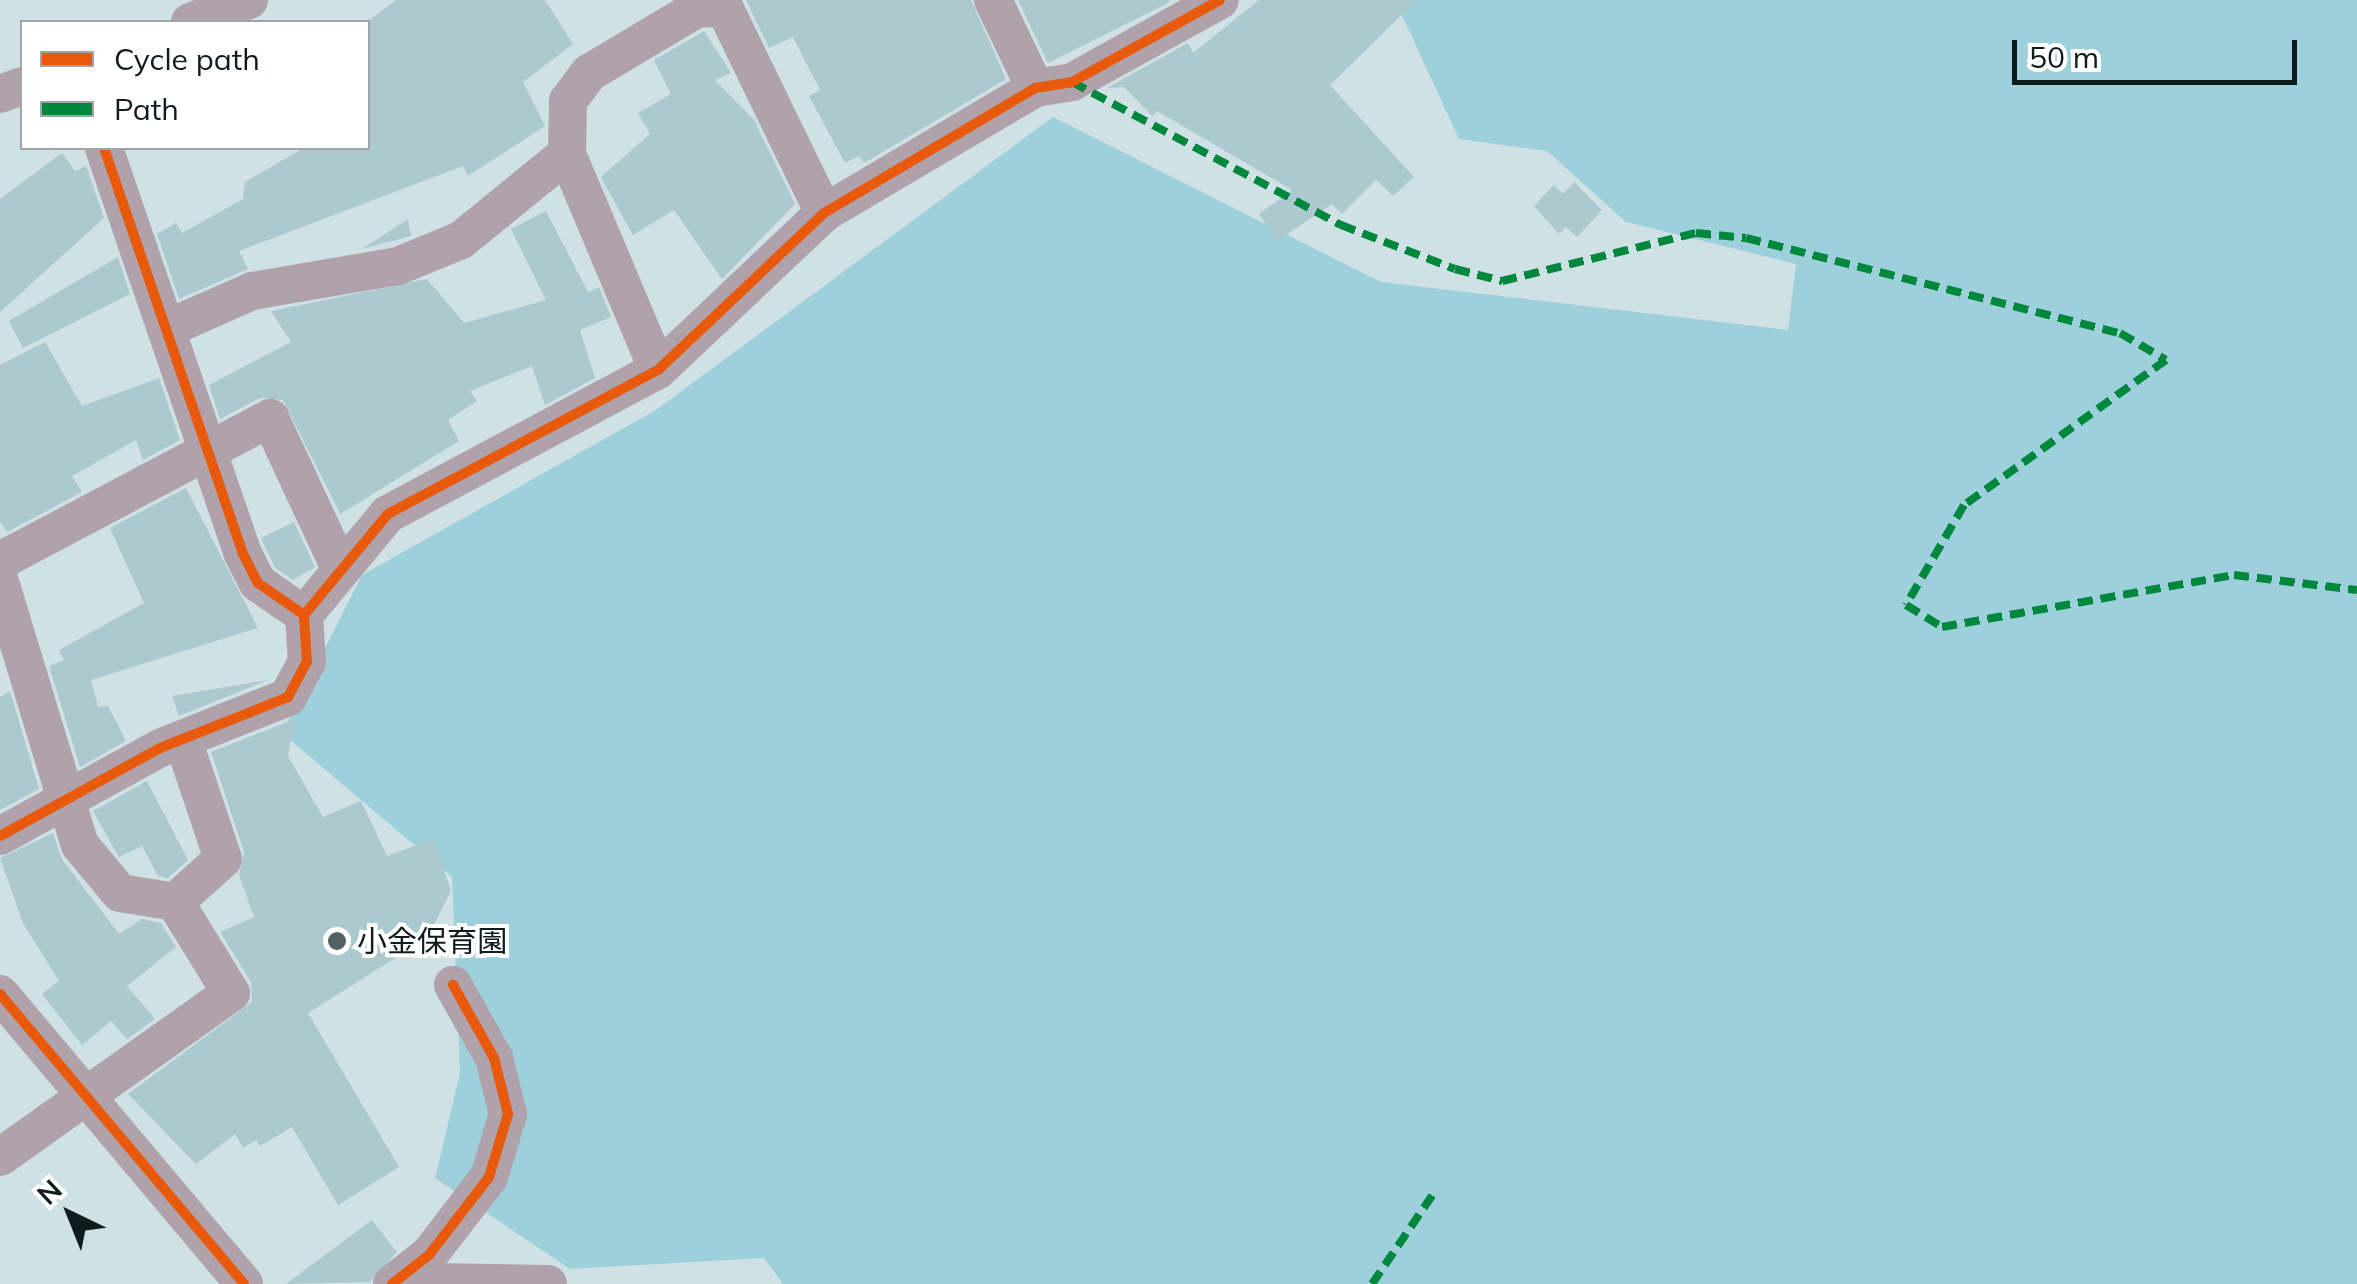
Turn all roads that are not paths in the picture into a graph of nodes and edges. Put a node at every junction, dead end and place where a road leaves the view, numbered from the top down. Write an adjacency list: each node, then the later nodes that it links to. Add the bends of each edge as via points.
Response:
1 (249, 0): 4 (street)
2 (993, 0): 5 (street)
3 (1220, 0): 5 (street, via 1072,82)
4 (195, 20)
5 (1034, 88): 8 (street)
6 (105, 150): 9 (street)
7 (567, 154): 8 (street, via 568,101 589,72 698,8 725,9); 9 (street, via 460,240 398,266 252,291); 10 (street)
8 (824, 212): 10 (street)
9 (166, 329): 11 (street)
10 (658, 370): 13 (street, via 388,514)
11 (208, 451): 12 (street); 13 (street, via 270,418); 15 (street, via 258,582)
12 (0, 561)
13 (341, 570): 15 (street)
14 (0, 582): 17 (street)
15 (304, 615): 16 (street, via 307,662 288,697)
16 (182, 740): 17 (street); 19 (street, via 223,859)
17 (62, 803): 18 (street); 19 (street, via 80,845 120,892)
18 (0, 836)
19 (175, 902): 22 (street, via 230,993)
20 (454, 985): 24 (street, via 494,1058 508,1114 490,1177)
21 (0, 994): 22 (street)
22 (91, 1095): 23 (street); 25 (street)
23 (0, 1157)
24 (399, 1278): 26 (street)
25 (244, 1284)
26 (548, 1284)

